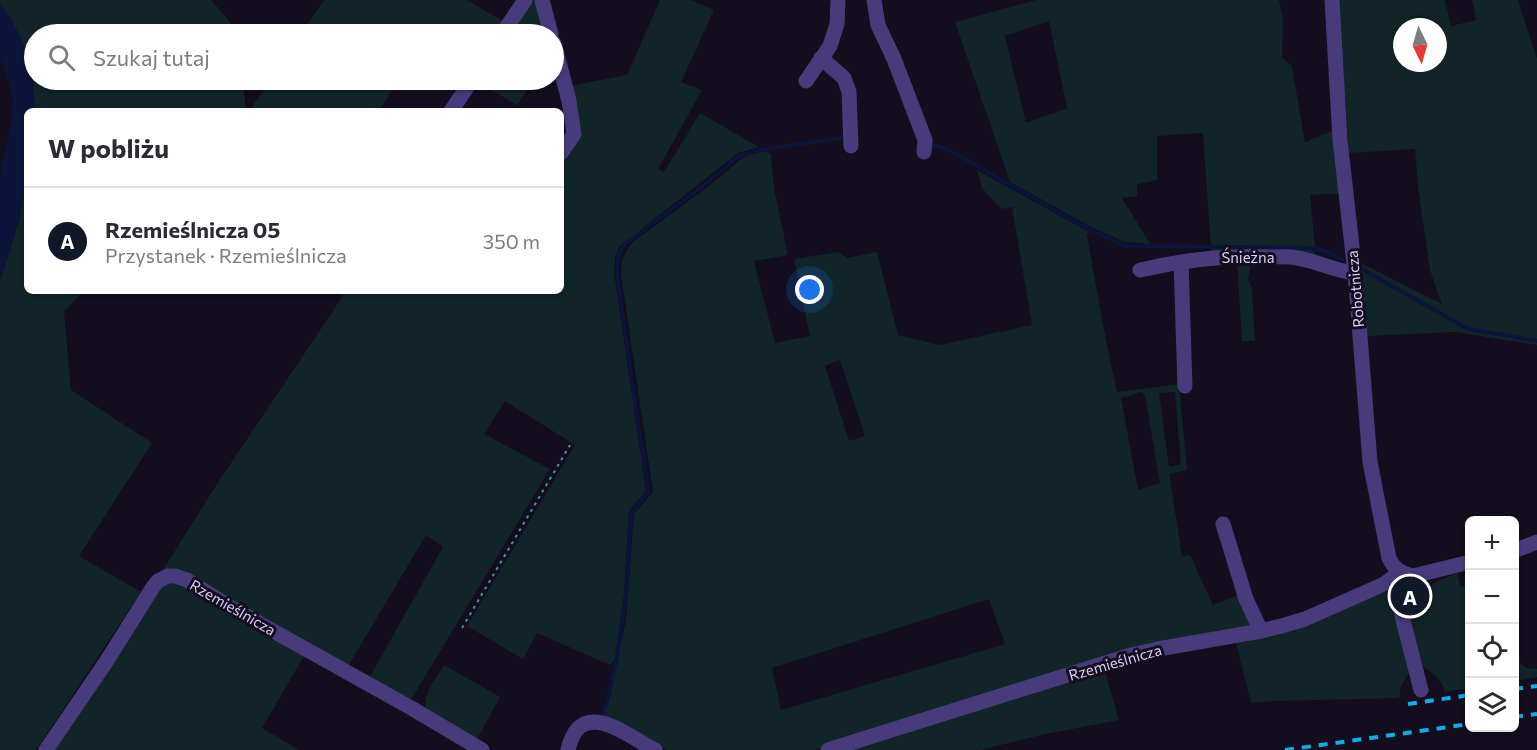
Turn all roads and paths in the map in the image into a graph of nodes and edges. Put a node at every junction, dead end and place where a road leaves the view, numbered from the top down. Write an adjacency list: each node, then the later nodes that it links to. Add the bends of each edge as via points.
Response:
1 (525, 0): 6 (street)
2 (542, 0): 7 (street)
3 (838, 0): 8 (street, via 837,24 830,46)
4 (874, 0): 14 (street, via 878,25 894,58)
5 (1332, 0): 18 (street, Robotnicza, via 1340,140)
6 (509, 24)
7 (548, 24)
8 (821, 58): 9 (street); 13 (street, via 844,78 849,92)
9 (806, 81)
10 (564, 82): 15 (street, via 574,134)
11 (465, 90): 12 (street)
12 (453, 108)
13 (851, 146)
14 (924, 146)
15 (564, 149)
16 (1181, 262): 17 (street, Śnieżna); 18 (street, Śnieżna, via 1211,257 1296,257); 19 (street)
17 (1140, 270)
18 (1355, 273): 25 (street, Robotnicza, via 1370,462 1389,558)
19 (1185, 386)
20 (570, 445): 26 (path)
21 (1223, 524): 27 (street, via 1246,599)
22 (1537, 542): 23 (street)
23 (1519, 549)
24 (1465, 563): 25 (street, Rzemieślnicza, via 1413,576)
25 (1398, 574): 27 (street, Rzemieślnicza, via 1305,619); 28 (street, Robotnicza, via 1404,624)
26 (462, 627)
27 (1261, 631): 33 (street, Rzemieślnicza, via 1131,656)
28 (1421, 690)
29 (46, 750): 30 (street, Rzemieślnicza, via 153,587 163,578 175,576)
30 (482, 750)
31 (568, 750): 32 (street, via 579,727 595,722 622,730)
32 (655, 750)
33 (828, 750)

